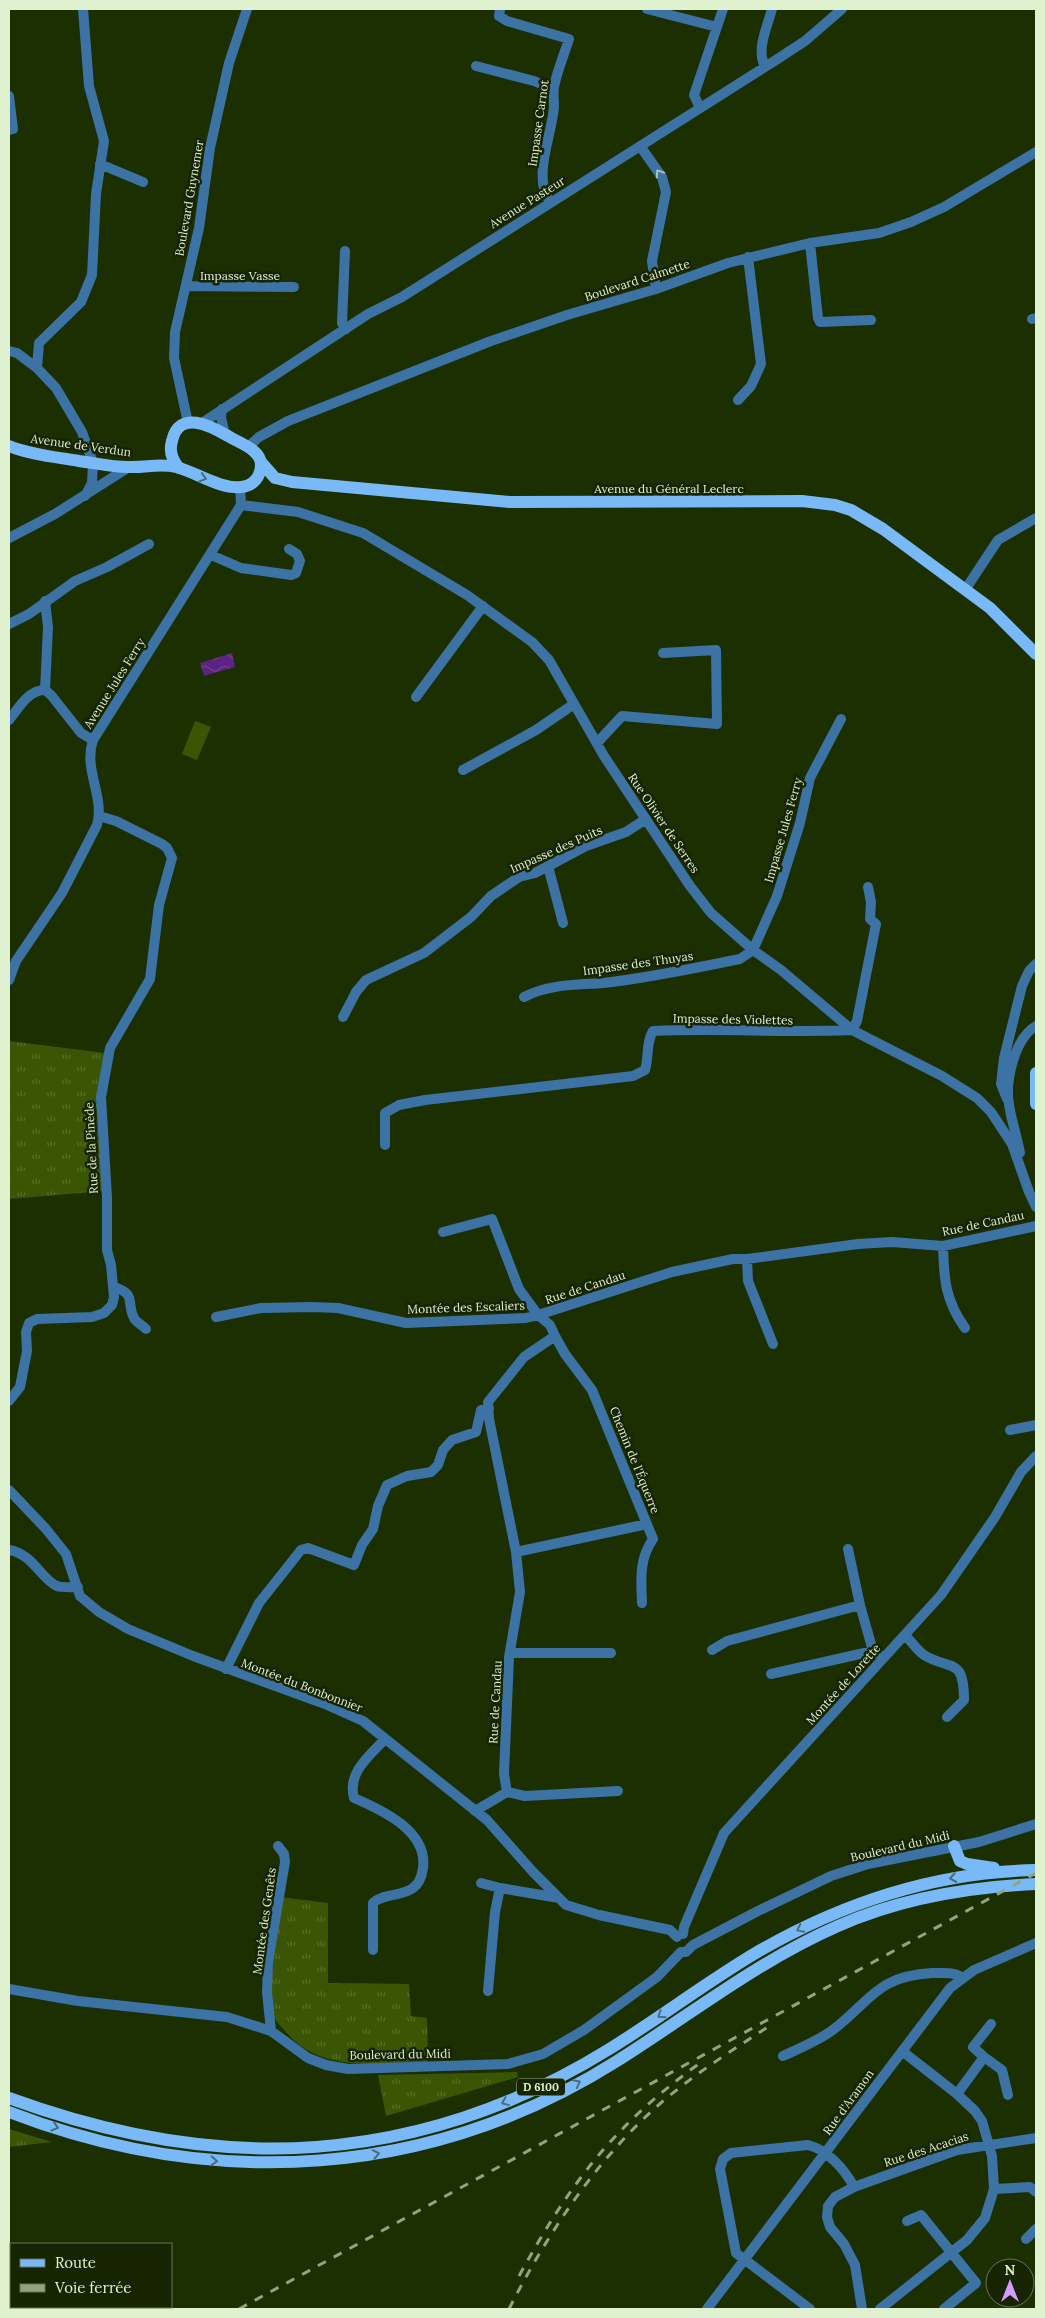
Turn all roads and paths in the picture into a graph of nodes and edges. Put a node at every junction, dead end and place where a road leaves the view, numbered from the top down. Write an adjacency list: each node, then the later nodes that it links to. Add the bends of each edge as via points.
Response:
1 (83, 9): 17 (street, via 89,86 104,141)
2 (246, 9): 23 (street, Boulevard Guynemer, via 229,63 210,148 199,228)
3 (500, 9): 11 (street, Impasse Carnot, via 499,16 507,21 569,39)
4 (647, 9): 8 (street)
5 (723, 9): 8 (street)
6 (772, 9): 10 (street, via 760,50 760,59)
7 (842, 9): 10 (street, Avenue Pasteur, via 805,41)
8 (717, 27): 13 (street, via 694,95)
9 (476, 66): 11 (street)
10 (765, 67): 13 (street, Avenue Pasteur)
11 (553, 89): 19 (street, Impasse Carnot, via 554,106 543,167 543,184)
12 (9, 96): 14 (street, via 13,130)
13 (700, 108): 15 (street, Avenue Pasteur)
14 (9, 130)
15 (640, 146): 19 (street, Avenue Pasteur); 25 (street, one-way to 15, via 652,261 665,204 665,183)
16 (1036, 152): 20 (street, Boulevard Calmette, via 911,222 879,233)
17 (100, 164): 18 (street); 29 (street, via 92,275 81,302 39,343)
18 (143, 182)
19 (550, 202): 27 (street, Avenue Pasteur)
20 (810, 244): 22 (street, Boulevard Calmette); 26 (street, via 820,322)
21 (345, 251): 27 (street, via 342,323)
22 (748, 257): 25 (street, Boulevard Calmette); 30 (street, via 761,364 751,386)
23 (186, 286): 24 (street, Impasse Vasse); 32 (street, Boulevard Guynemer, via 175,332 174,358)
24 (294, 287)
25 (656, 289): 36 (street, Boulevard Calmette, via 491,341 288,421)
26 (871, 320)
27 (346, 329): 31 (street, Avenue Pasteur)
28 (9, 351): 29 (street)
29 (37, 368): 39 (street, via 56,388 82,432)
30 (738, 400)
31 (222, 409): 33 (street, Avenue Pasteur); 34 (street)
32 (188, 423): 33 (main road); 37 (main road, via 178,429)
33 (202, 423): 34 (main road)
34 (225, 435): 36 (main road)
35 (9, 446): 39 (main road, Avenue de Verdun, via 49,457)
36 (248, 447): 38 (main road)
37 (170, 449): 40 (main road); 42 (main road)
38 (260, 462): 43 (main road); 44 (main road, via 259,476)
39 (93, 463): 41 (main road, Avenue de Verdun); 46 (street, via 92,483)
40 (156, 464): 41 (main road, Avenue de Verdun); 42 (main road, Avenue de Verdun)
41 (129, 467): 46 (street)
42 (180, 468): 45 (main road, Avenue de Verdun, one-way to 45, via 190,474)
43 (275, 478): 44 (main road); 53 (main road, Avenue du Général Leclerc, via 318,485 510,502 827,503 865,517)
44 (254, 482): 45 (main road)
45 (240, 487): 47 (street)
46 (85, 496): 49 (street)
47 (241, 505): 52 (street, Avenue Jules Ferry); 55 (street, Rue Olivier de Serres, via 298,512 363,533)
48 (1036, 518): 53 (street, via 998,540)
49 (9, 538)
50 (149, 544): 54 (street, via 75,581)
51 (288, 549): 52 (street, via 297,554 300,562 296,573 291,575 241,568)
52 (210, 554): 64 (street, Avenue Jules Ferry)
53 (965, 590): 58 (main road, Avenue du Général Leclerc, via 1009,625)
54 (45, 601): 56 (street); 59 (street, via 48,626)
55 (483, 606): 60 (street); 61 (street, Rue Olivier de Serres, via 540,649)
56 (9, 624)
57 (663, 653): 65 (street, via 716,650 717,724 622,716)
58 (1036, 654)
59 (45, 690): 63 (street, via 34,692); 64 (street, via 81,732)
60 (416, 697)
61 (574, 704): 65 (street, Rue Olivier de Serres); 66 (street, via 536,730)
62 (841, 719): 72 (street, Impasse Jules Ferry, via 810,778 777,896)
63 (9, 720)
64 (93, 740): 67 (street, Avenue Jules Ferry, via 89,759)
65 (597, 743): 68 (street, Rue Olivier de Serres)
66 (463, 770)
67 (100, 816): 74 (street, Avenue Jules Ferry, via 90,842 62,893); 90 (street, Rue de la Pinède, via 162,844 172,858 159,905 150,979 115,1037 102,1083 100,1111 107,1250)
68 (646, 819): 69 (street, Impasse des Puits, via 626,832 586,846); 72 (street, Rue Olivier de Serres, via 711,913)
69 (548, 866): 71 (street); 77 (street, Impasse des Puits, via 519,877 491,896 471,917 424,953 366,980)
70 (868, 887): 79 (street, via 870,919 876,924 857,1021)
71 (563, 923)
72 (753, 950): 76 (street, Impasse des Thuyas, via 740,959 603,983 568,984 535,991); 79 (street, Rue Olivier de Serres)
73 (1036, 964): 81 (street, via 1022,986 1000,1074)
74 (10, 969): 75 (street, Avenue Jules Ferry)
75 (9, 980)
76 (524, 997)
77 (343, 1017)
78 (1036, 1026): 81 (street, via 1026,1032 1012,1063)
79 (852, 1030): 83 (street, Impasse des Violettes, via 804,1032 710,1028 653,1031 649,1038 645,1070 633,1076 399,1105 385,1113); 84 (street, Rue Olivier de Serres, via 942,1076 977,1098 991,1112 1012,1144)
80 (1036, 1072): 82 (main road)
81 (1008, 1103): 84 (street)
82 (1036, 1104)
83 (385, 1145)
84 (1023, 1174): 85 (street, Rue Olivier de Serres)
85 (1036, 1206)
86 (1036, 1226): 88 (street, Rue de Candau)
87 (443, 1232): 91 (street, via 492,1219 519,1289)
88 (943, 1246): 89 (street, Rue de Candau, via 892,1242 858,1244); 93 (street, via 944,1282 952,1310)
89 (746, 1259): 91 (street, Rue de Candau, via 672,1272); 96 (street, via 748,1281)
90 (114, 1287): 94 (street, via 124,1290 131,1299 134,1318); 97 (street, Rue de la Pinède, via 112,1305 104,1313 92,1317 36,1319 29,1323 24,1373 20,1386)
91 (538, 1315): 92 (street, Montée des Escaliers, via 406,1323 338,1308 312,1307 261,1308); 95 (street, Rue de Candau, via 550,1325)
92 (216, 1317)
93 (965, 1328)
94 (146, 1329)
95 (555, 1336): 98 (street, via 524,1358 488,1402); 103 (street, Chemin de l'Équerre, via 592,1390)
96 (773, 1344)
97 (9, 1401)
98 (489, 1408): 106 (street, Rue de Candau); 116 (street, via 481,1410 476,1432 452,1440 442,1450 438,1465 430,1472 406,1476 387,1485 373,1529 354,1566 308,1548 301,1550 259,1603)
99 (1036, 1425): 100 (street)
100 (1010, 1430)
101 (1036, 1456): 110 (street, Montée de Lorette, via 1021,1472 966,1561)
102 (9, 1490): 107 (street, Montée du Bonbonnier, via 66,1554)
103 (647, 1524): 106 (street); 108 (street, Chemin de l'Équerre, via 653,1539 645,1551 641,1572)
104 (848, 1549): 109 (street)
105 (9, 1550): 107 (street, via 16,1551 57,1586)
106 (516, 1552): 113 (street, Rue de Candau, via 520,1592)
107 (78, 1587): 116 (street, Montée du Bonbonnier, via 80,1596 99,1612 128,1629)
108 (642, 1603)
109 (860, 1605): 111 (street, via 727,1641); 112 (street)
110 (905, 1635): 115 (street, Montée de Lorette); 118 (street, via 921,1653 952,1664 958,1670 964,1700)
111 (712, 1650)
112 (873, 1651): 115 (street); 117 (street)
113 (510, 1653): 114 (street); 121 (street, Rue de Candau, via 504,1774)
114 (611, 1653)
115 (883, 1657): 132 (street, Montée de Lorette, via 724,1833)
116 (226, 1669): 119 (street, Montée du Bonbonnier, via 363,1721)
117 (771, 1674)
118 (947, 1717)
119 (385, 1739): 122 (street, Montée du Bonbonnier); 135 (street, via 361,1764 354,1778 354,1798 406,1827 414,1837 424,1864 422,1875 413,1888 379,1898 373,1904)
120 (618, 1791): 121 (street, via 525,1796)
121 (507, 1792): 122 (street)
122 (475, 1811): 131 (street, Montée du Bonbonnier)
123 (1036, 1824): 125 (street, Boulevard du Midi, via 979,1842)
124 (278, 1846): 141 (street, Montée des Genêts, via 285,1862 268,1962)
125 (954, 1846): 127 (main road, via 960,1861 967,1864); 134 (street, Boulevard du Midi, via 868,1864 831,1876)
126 (1036, 1870): 127 (main road, D 6100)
127 (1014, 1871): 147 (main road, D 6100, one-way to 147, via 924,1884 852,1905 758,1952 611,2048 546,2084 462,2118 387,2138 304,2149 208,2147 117,2131)
128 (481, 1884): 130 (street)
129 (1036, 1884): 148 (main road, D 6100, one-way to 129, via 138,2150 201,2160 300,2162 375,2155 485,2124 563,2090 615,2062 751,1972 810,1939 862,1916 940,1894)
130 (500, 1888): 131 (street); 139 (street)
131 (559, 1898): 132 (street, Montée du Bonbonnier, via 566,1905 670,1930)
132 (680, 1936): 134 (street, via 690,1937); 136 (street, via 675,1946)
133 (1036, 1943): 137 (street, Rue d'Aramon)
134 (692, 1945): 136 (street, via 690,1950)
135 (373, 1950)
136 (681, 1952): 141 (street, Boulevard du Midi, via 657,1977 584,2030 543,2054 508,2064 348,2069 308,2058)
137 (962, 1977): 142 (street, Rue d'Aramon); 143 (street, via 944,1973 921,1974 895,1980 882,1986 833,2030)
138 (9, 1989): 141 (street, Boulevard du Midi, via 78,2001 227,2017)
139 (488, 1991)
140 (991, 2024): 144 (street, via 974,2047)
141 (271, 2031)
142 (902, 2051): 145 (street); 151 (street, Rue d'Aramon)
143 (783, 2056)
144 (984, 2057): 145 (street); 146 (street, via 1002,2070)
145 (957, 2094): 150 (street, via 978,2116)
146 (1008, 2095)
147 (9, 2098)
148 (9, 2112)
149 (1036, 2138): 150 (street, Rue des Acacias)
150 (989, 2144): 152 (street, Rue des Acacias, via 957,2150); 153 (street)
151 (826, 2155): 152 (street, via 844,2170); 159 (street, Rue d'Aramon); 159 (street, via 815,2147 802,2144 731,2153 723,2158 720,2169 733,2244 736,2253)
152 (854, 2187): 162 (street, Rue des Acacias, via 835,2197 828,2206 827,2217 855,2265)
153 (994, 2189): 154 (street, via 1030,2187); 158 (street, via 985,2218)
154 (1036, 2192)
155 (907, 2222): 158 (street, via 921,2215)
156 (1036, 2229): 157 (street)
157 (1026, 2239)
158 (953, 2252): 163 (street); 164 (street, via 976,2283)
159 (745, 2260): 160 (street, Rue d'Aramon); 161 (street)
160 (707, 2309)
161 (810, 2309)
162 (862, 2309)
163 (880, 2309)
164 (944, 2309)

